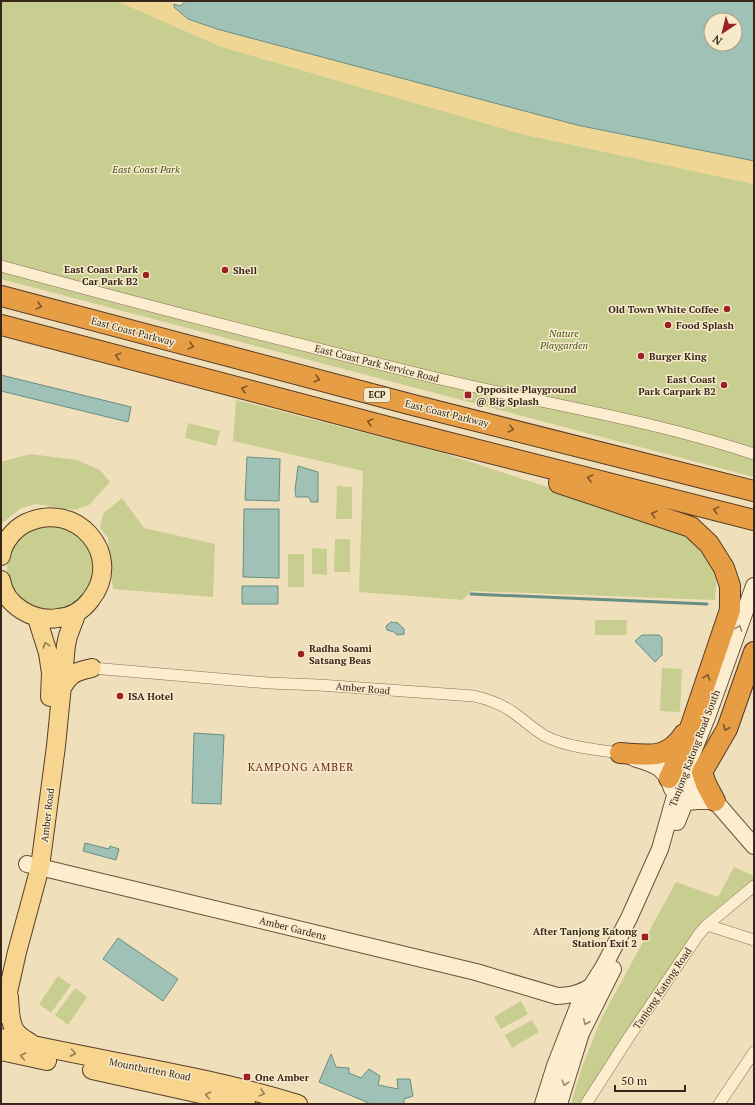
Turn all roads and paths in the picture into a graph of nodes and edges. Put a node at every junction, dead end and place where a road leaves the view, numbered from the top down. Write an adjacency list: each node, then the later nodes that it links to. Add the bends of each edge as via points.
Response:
1 (1, 266): 5 (street, East Coast Park Service Road, via 426,375 643,423)
2 (1, 296): 6 (highway, East Coast Parkway / ECP, one-way to 6, via 413,405)
3 (1, 325): 4 (highway, one-way to 3)
4 (407, 432): 7 (highway, one-way to 4); 18 (highway, one-way to 4, via 730,610 730,586 724,568 709,544 691,527)
5 (754, 454)
6 (754, 490)
7 (754, 520)
8 (6, 540): 9 (main road, Amber Road); 12 (main road, Amber Road, via 21,525 35,519 50,517 66,519 91,536 102,564 101,580 95,594)
9 (1, 556)
10 (1, 583): 13 (main road, Amber Road, via 10,599 22,610)
11 (754, 586): 21 (main road, Tanjong Katong Road South, one-way to 11, via 707,717)
12 (77, 612): 13 (main road, Amber Road, via 64,618); 14 (main road, Amber Road)
13 (37, 618): 24 (main road, Amber Road, one-way to 13, via 51,693 48,653)
14 (66, 650): 16 (main road, via 79,663); 17 (main road, Amber Road)
15 (754, 652): 20 (highway, one-way to 20, via 727,729)
16 (92, 668): 17 (main road, via 69,676); 19 (street, Amber Road, via 269,683 474,696 490,700 511,711 553,739 588,749)
17 (61, 688): 24 (main road, Amber Road, via 56,746)
18 (693, 718): 19 (highway, via 679,742 670,750 660,754); 21 (highway, via 684,746)
19 (620, 754): 21 (main road, via 655,765 664,772)
20 (702, 772): 21 (main road, Tanjong Katong Road South); 22 (highway)
21 (676, 792): 22 (main road); 29 (main road, Tanjong Katong Road South, via 660,849 629,918); 41 (main road, Tanjong Katong Road South, one-way to 41, via 647,904 581,1034)
22 (714, 801): 23 (main road)
23 (754, 846)
24 (34, 866): 28 (main road, Amber Road); 30 (main road, Amber Road); 31 (main road, Amber Gardens, via 476,972)
25 (754, 886): 26 (street, Tanjong Katong Road)
26 (708, 925): 27 (street); 42 (street, Tanjong Katong Road, via 681,960)
27 (754, 940)
28 (1, 972)
29 (592, 986): 31 (main road, via 570,996); 33 (main road, Tanjong Katong Road South)
30 (8, 992): 32 (main road, Amber Road); 35 (main road, via 14,1029)
31 (558, 996): 33 (main road, via 566,1005)
32 (1, 1014)
33 (573, 1020): 40 (main road, Tanjong Katong Road South)
34 (1, 1038): 35 (main road, Mountbatten Road)
35 (34, 1045): 39 (main road, Mountbatten Road, one-way to 39, via 210,1081)
36 (1, 1052): 38 (main road, Mountbatten Road, one-way to 36)
37 (754, 1052): 43 (street)
38 (246, 1104)
39 (298, 1104)
40 (543, 1104)
41 (559, 1104)
42 (586, 1104)
43 (719, 1104)

